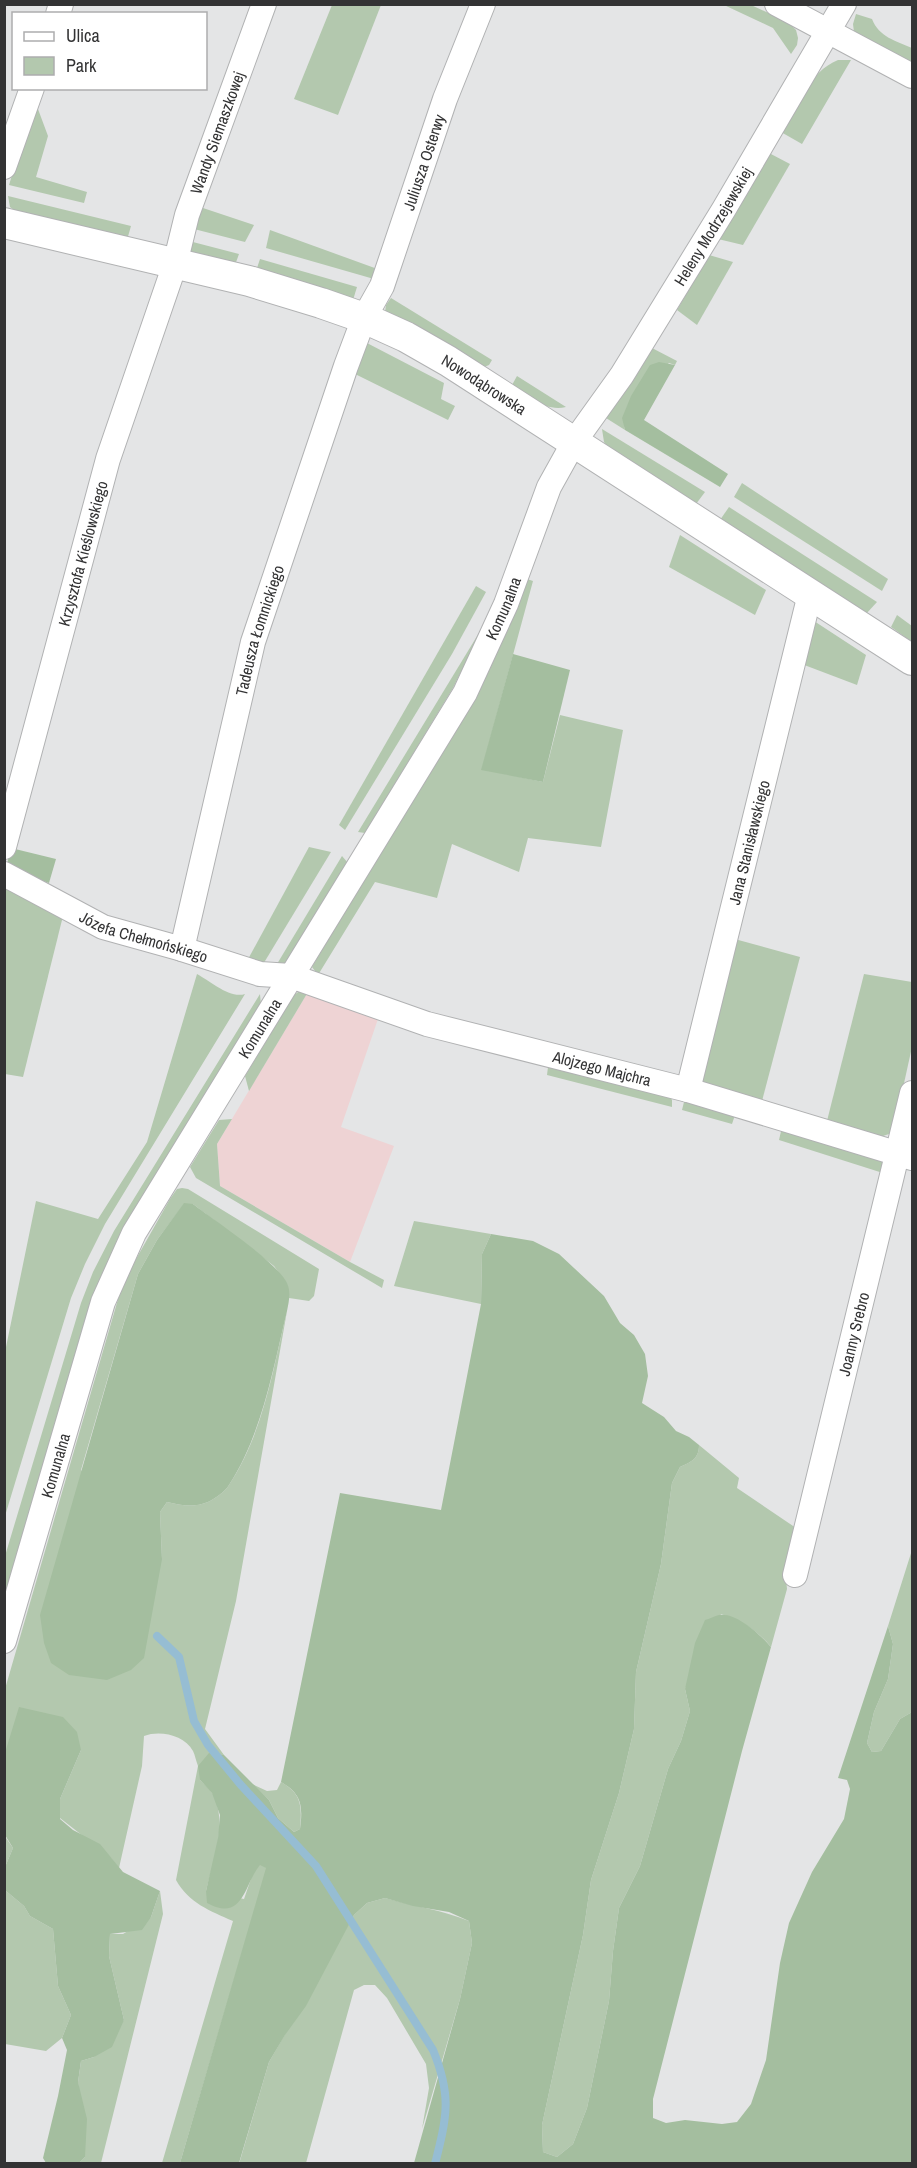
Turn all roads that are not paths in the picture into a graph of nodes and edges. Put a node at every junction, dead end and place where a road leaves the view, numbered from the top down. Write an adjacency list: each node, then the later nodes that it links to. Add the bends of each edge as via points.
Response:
1 (264, 4): 10 (street, Wandy Siemaszkowej, via 187,215)
2 (483, 4): 11 (street, Juliusza Osterwy, via 445,99 382,286)
3 (777, 4): 5 (street)
4 (844, 4): 5 (street, Heleny Modrzejewskiej)
5 (828, 33): 6 (street); 12 (street, Heleny Modrzejewskiej, via 640,345)
6 (912, 76)
7 (31, 90): 8 (street)
8 (4, 167)
9 (4, 223): 10 (street, Nowodąbrowska)
10 (176, 264): 11 (street, Nowodąbrowska, via 249,281); 15 (street, Krzysztofa Kieślowskiego, via 108,459)
11 (364, 318): 12 (street, Nowodąbrowska, via 448,361); 17 (street, Tadeusza Łomnickiego, via 253,642)
12 (574, 442): 13 (street, Nowodąbrowska); 18 (street, Komunalna, via 549,487 506,604 465,693)
13 (810, 594): 14 (street, Nowodąbrowska); 19 (street, Jana Stanisławskiego)
14 (912, 660)
15 (4, 847)
16 (4, 874): 17 (street, Józefa Chełmońskiego, via 103,927)
17 (182, 949): 18 (street, Józefa Chełmońskiego, via 260,974)
18 (291, 976): 19 (street, Alojzego Majchra, via 427,1024); 23 (street, Komunalna, via 134,1233 103,1302)
19 (688, 1090): 21 (street, Alojzego Majchra)
20 (912, 1094): 21 (street, Joanny Srebro)
21 (904, 1155): 22 (street, Joanny Srebro)
22 (795, 1575)
23 (4, 1641)

